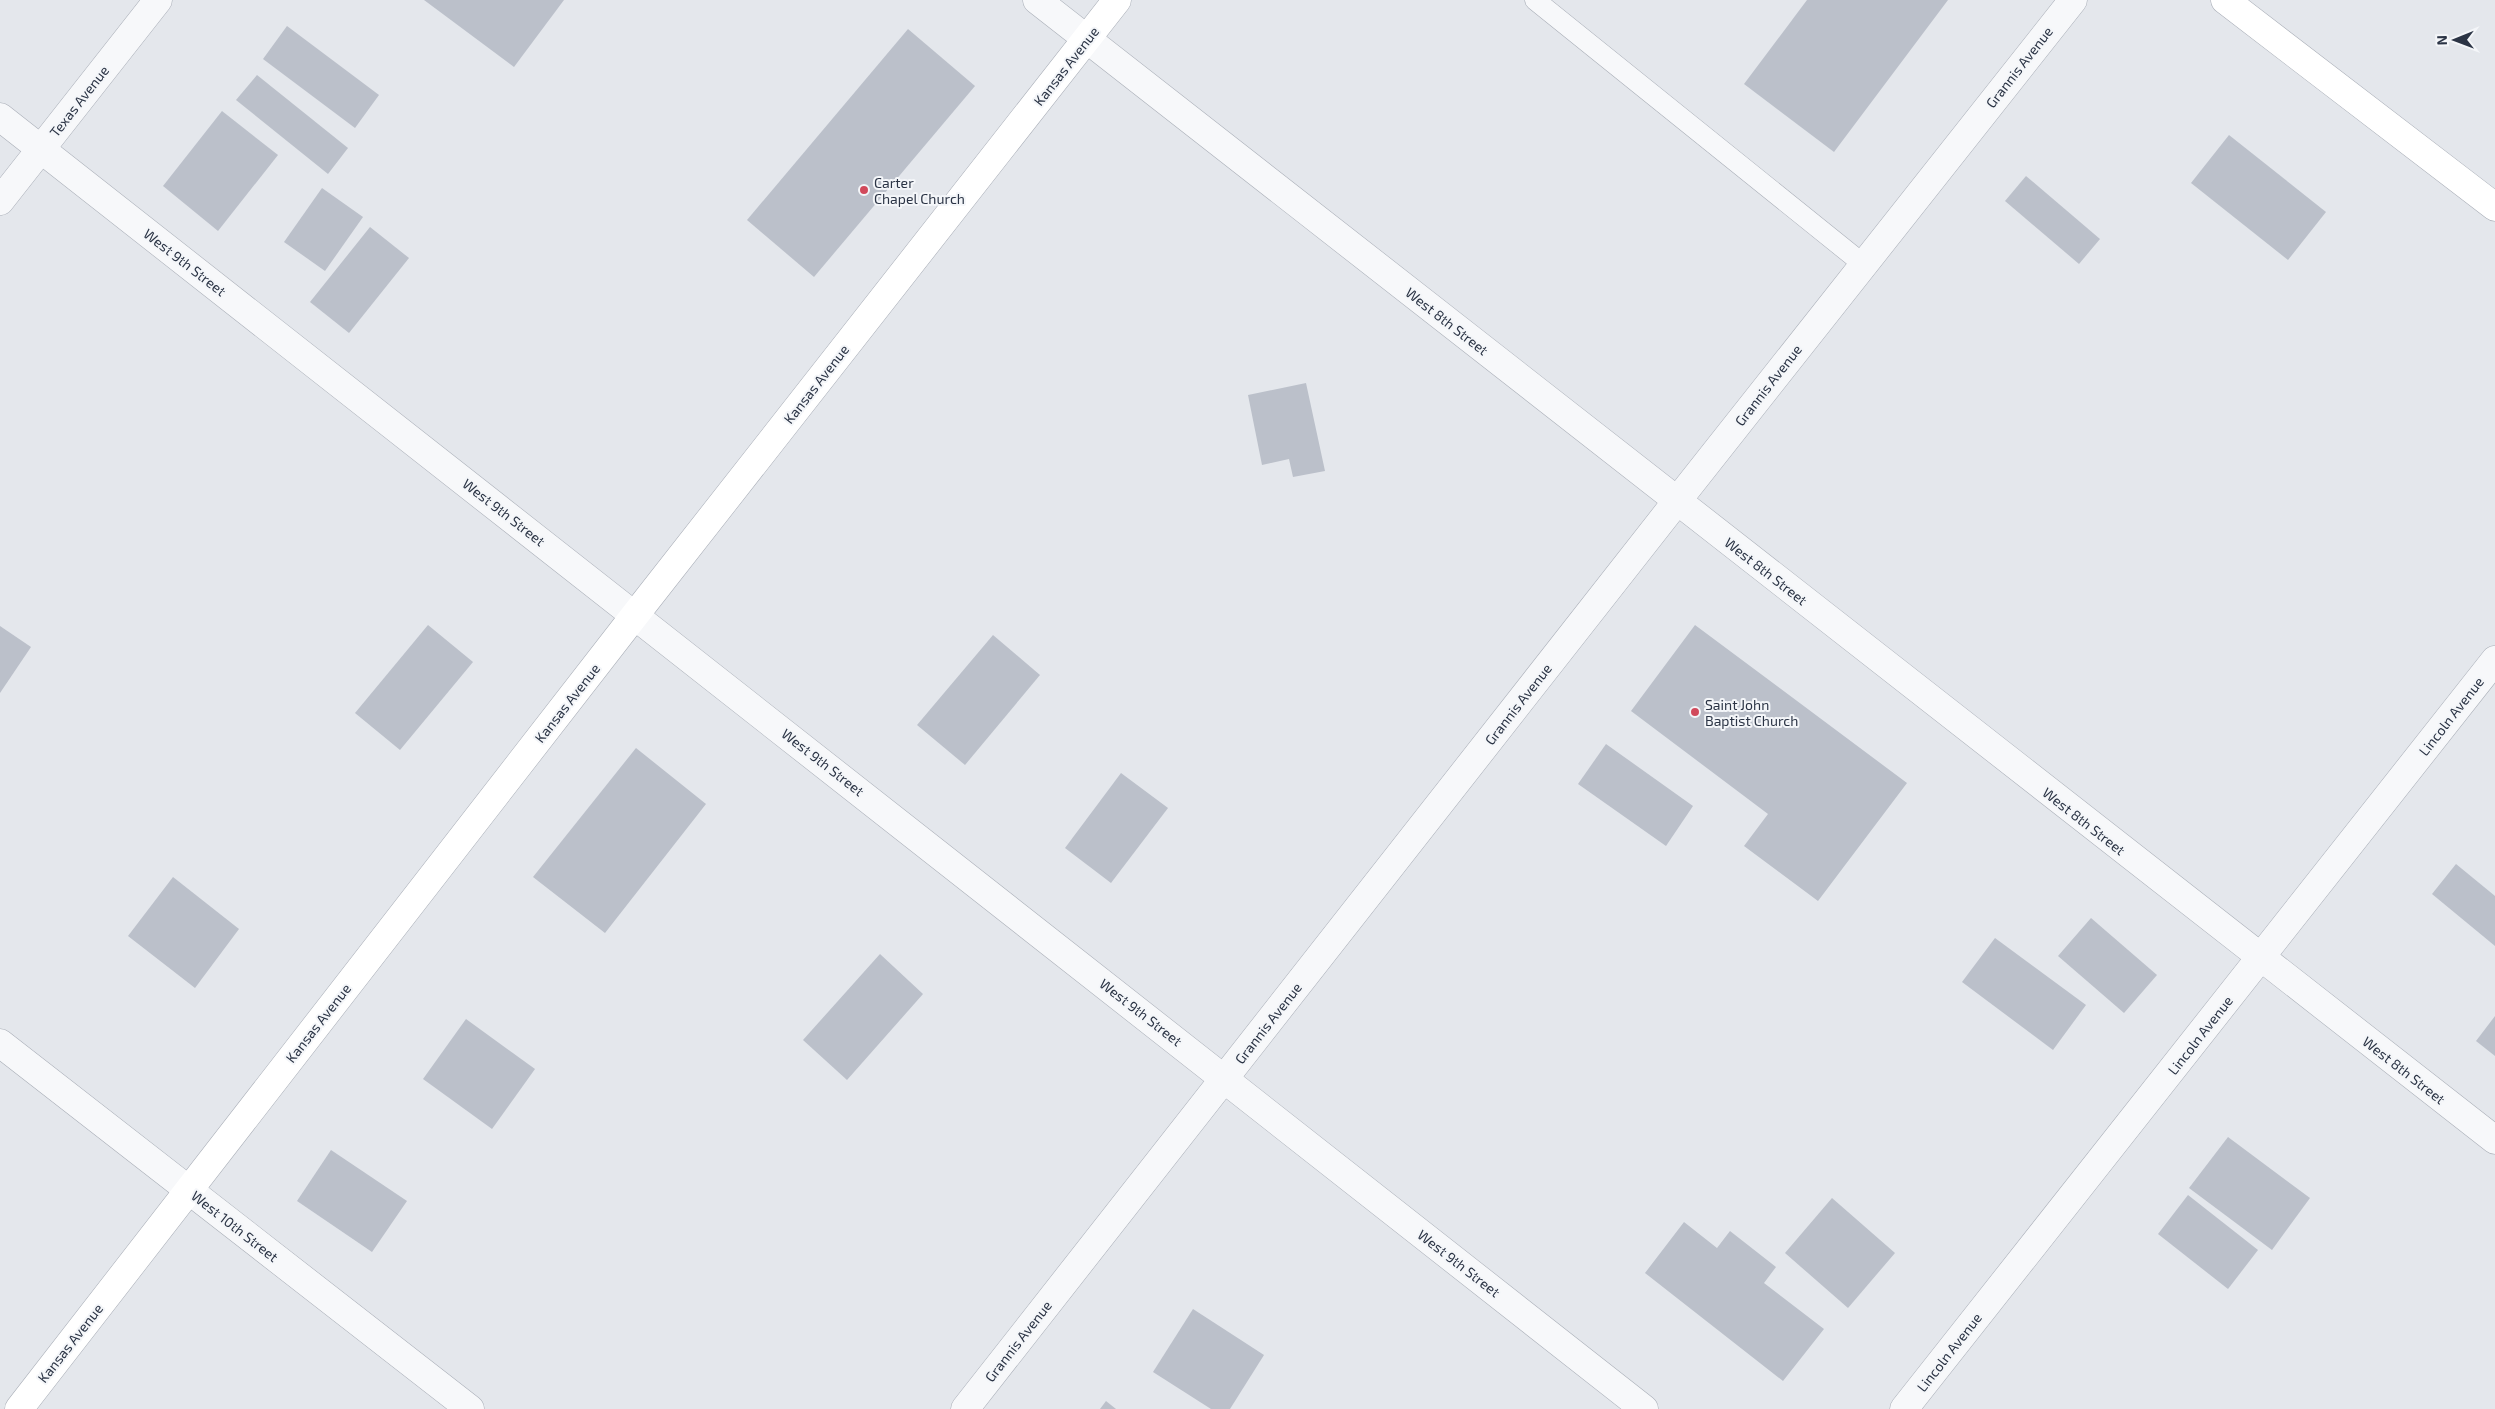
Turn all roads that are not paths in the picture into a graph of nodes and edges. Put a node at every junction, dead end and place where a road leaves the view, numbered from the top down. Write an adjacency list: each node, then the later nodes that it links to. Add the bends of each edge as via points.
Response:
1 (158, 0): 9 (street, Texas Avenue)
2 (1038, 0): 7 (street, West 8th Street)
3 (1117, 0): 7 (street, Kansas Avenue)
4 (1535, 0): 12 (lane)
5 (2073, 0): 12 (street, Grannis Avenue)
6 (2225, 0): 11 (street)
7 (1087, 39): 13 (street, West 8th Street); 14 (street, Kansas Avenue)
8 (0, 117): 9 (street, West 9th Street)
9 (41, 149): 10 (street, Texas Avenue); 14 (street, West 9th Street)
10 (0, 201)
11 (2495, 207)
12 (1864, 264): 13 (street, Grannis Avenue)
13 (1677, 501): 16 (street, West 8th Street); 18 (street, Grannis Avenue)
14 (635, 615): 18 (street, West 9th Street); 20 (street, Kansas Avenue)
15 (2495, 660): 16 (street, Lincoln Avenue)
16 (2261, 959): 19 (street, West 8th Street); 25 (street, Lincoln Avenue)
17 (0, 1043): 20 (street, West 10th Street)
18 (1225, 1078): 23 (street, Grannis Avenue); 24 (street, West 9th Street)
19 (2495, 1140)
20 (189, 1190): 21 (street, Kansas Avenue); 22 (street, West 10th Street)
21 (19, 1409)
22 (470, 1409)
23 (965, 1409)
24 (1644, 1409)
25 (1904, 1409)

